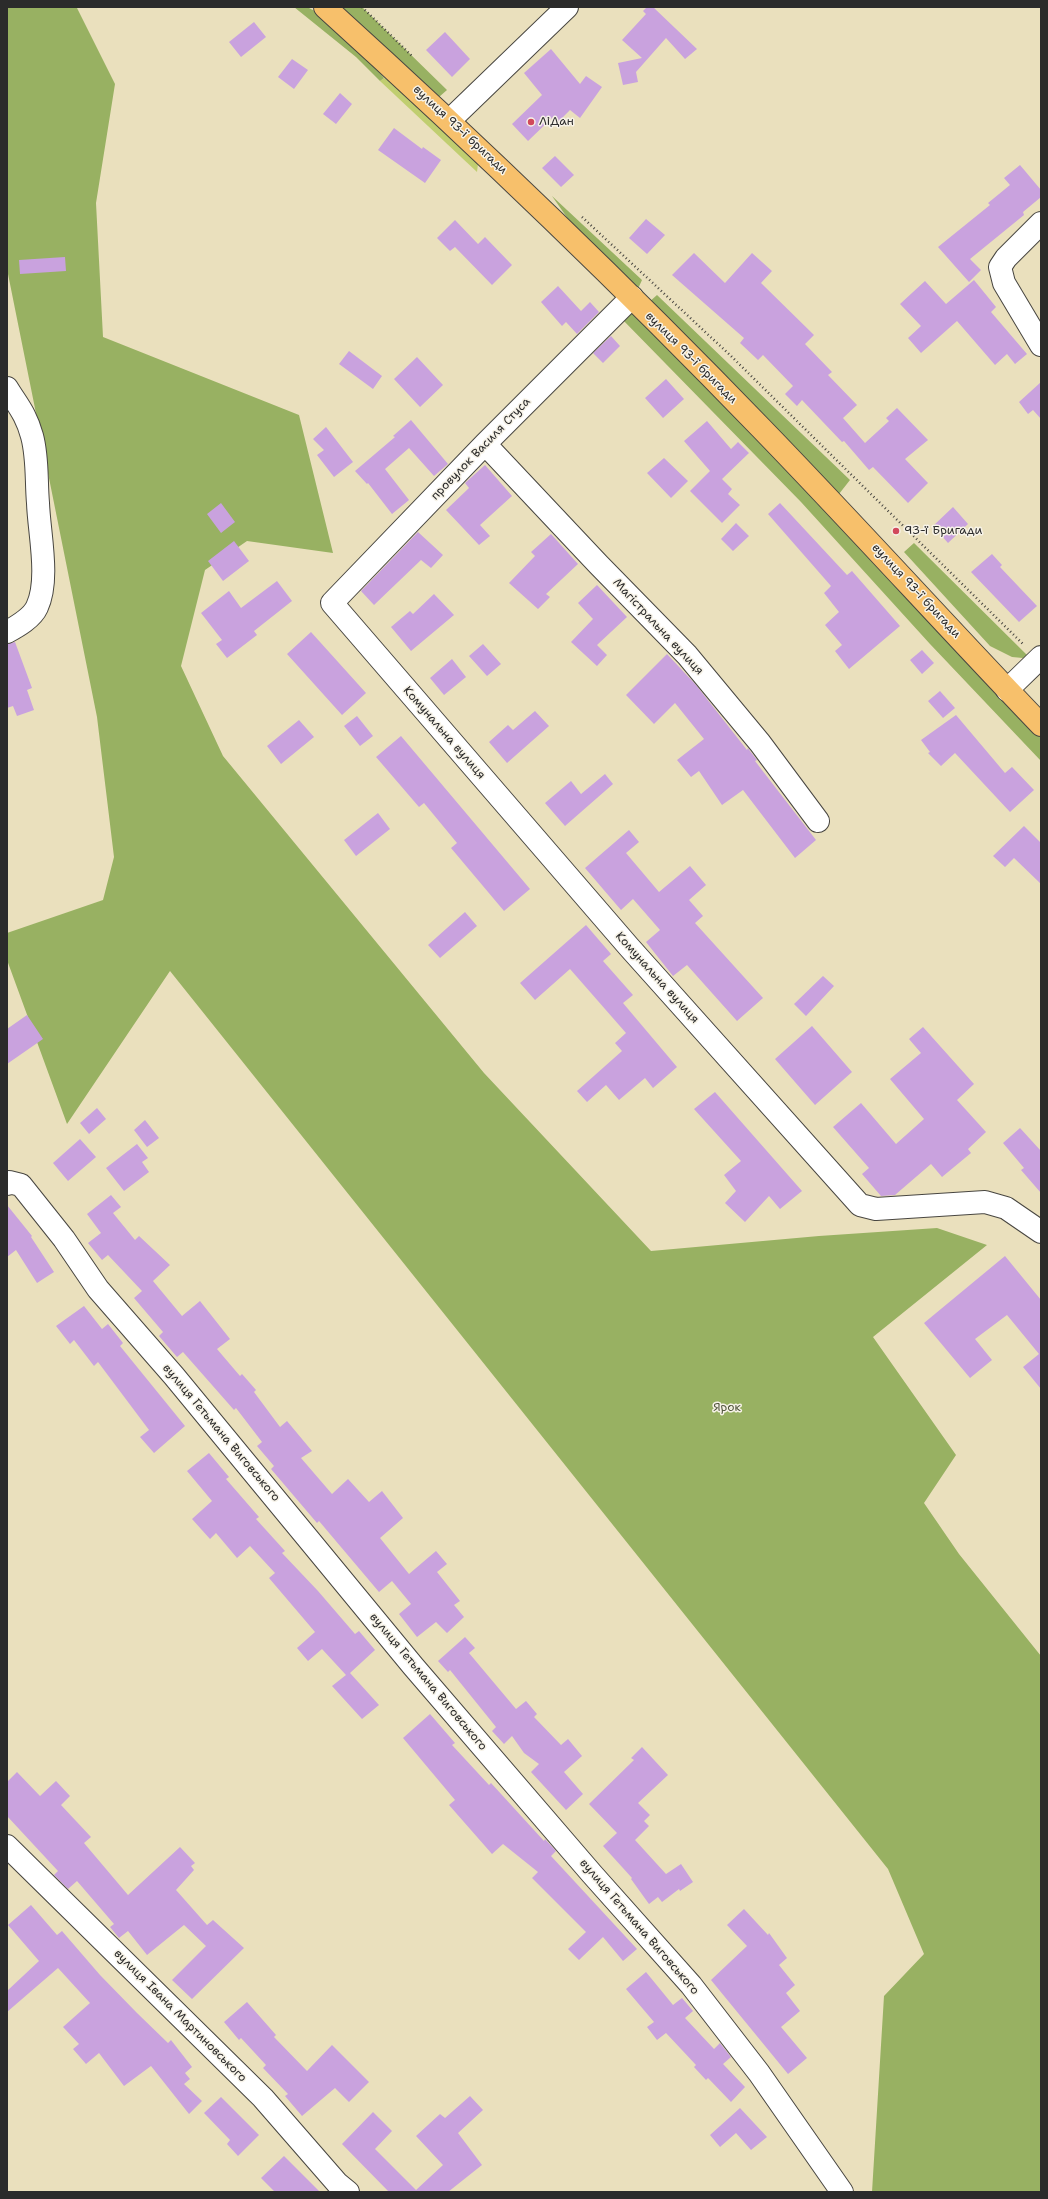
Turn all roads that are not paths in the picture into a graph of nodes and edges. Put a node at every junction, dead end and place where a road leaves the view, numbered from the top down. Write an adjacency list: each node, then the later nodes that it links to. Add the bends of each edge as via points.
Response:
1 (325, 7): 3 (main road, вулиця 93-ї бригади)
2 (567, 7): 3 (street)
3 (450, 120): 5 (main road, вулиця 93-ї бригади)
4 (1041, 223): 6 (street, via 1000,267 1004,283)
5 (632, 297): 8 (street, провулок Василя Стуса); 12 (main road, вулиця 93-ї бригади, via 761,427)
6 (1041, 345)
7 (7, 388): 10 (street, via 22,409 37,459 43,577 37,607 30,616)
8 (485, 444): 9 (street, провулок Василя Стуса); 14 (street, Магістральна вулиця, via 687,655 760,743)
9 (332, 603): 16 (street, Комунальна вулиця, via 629,947 860,1205 876,1209 985,1202 1006,1208)
10 (7, 632)
11 (1034, 652): 12 (street)
12 (1007, 690): 13 (main road, вулиця 93-ї бригади)
13 (1041, 725)
14 (818, 821)
15 (7, 1184): 19 (street, вулиця Гетьмана Виговського, via 9,1182 21,1185 64,1239 98,1289 174,1376 413,1666 691,1985 759,2073)
16 (1041, 1232)
17 (7, 1846): 18 (street, вулиця Івана Мартиновського, via 263,2098)
18 (348, 2192)
19 (842, 2192)

